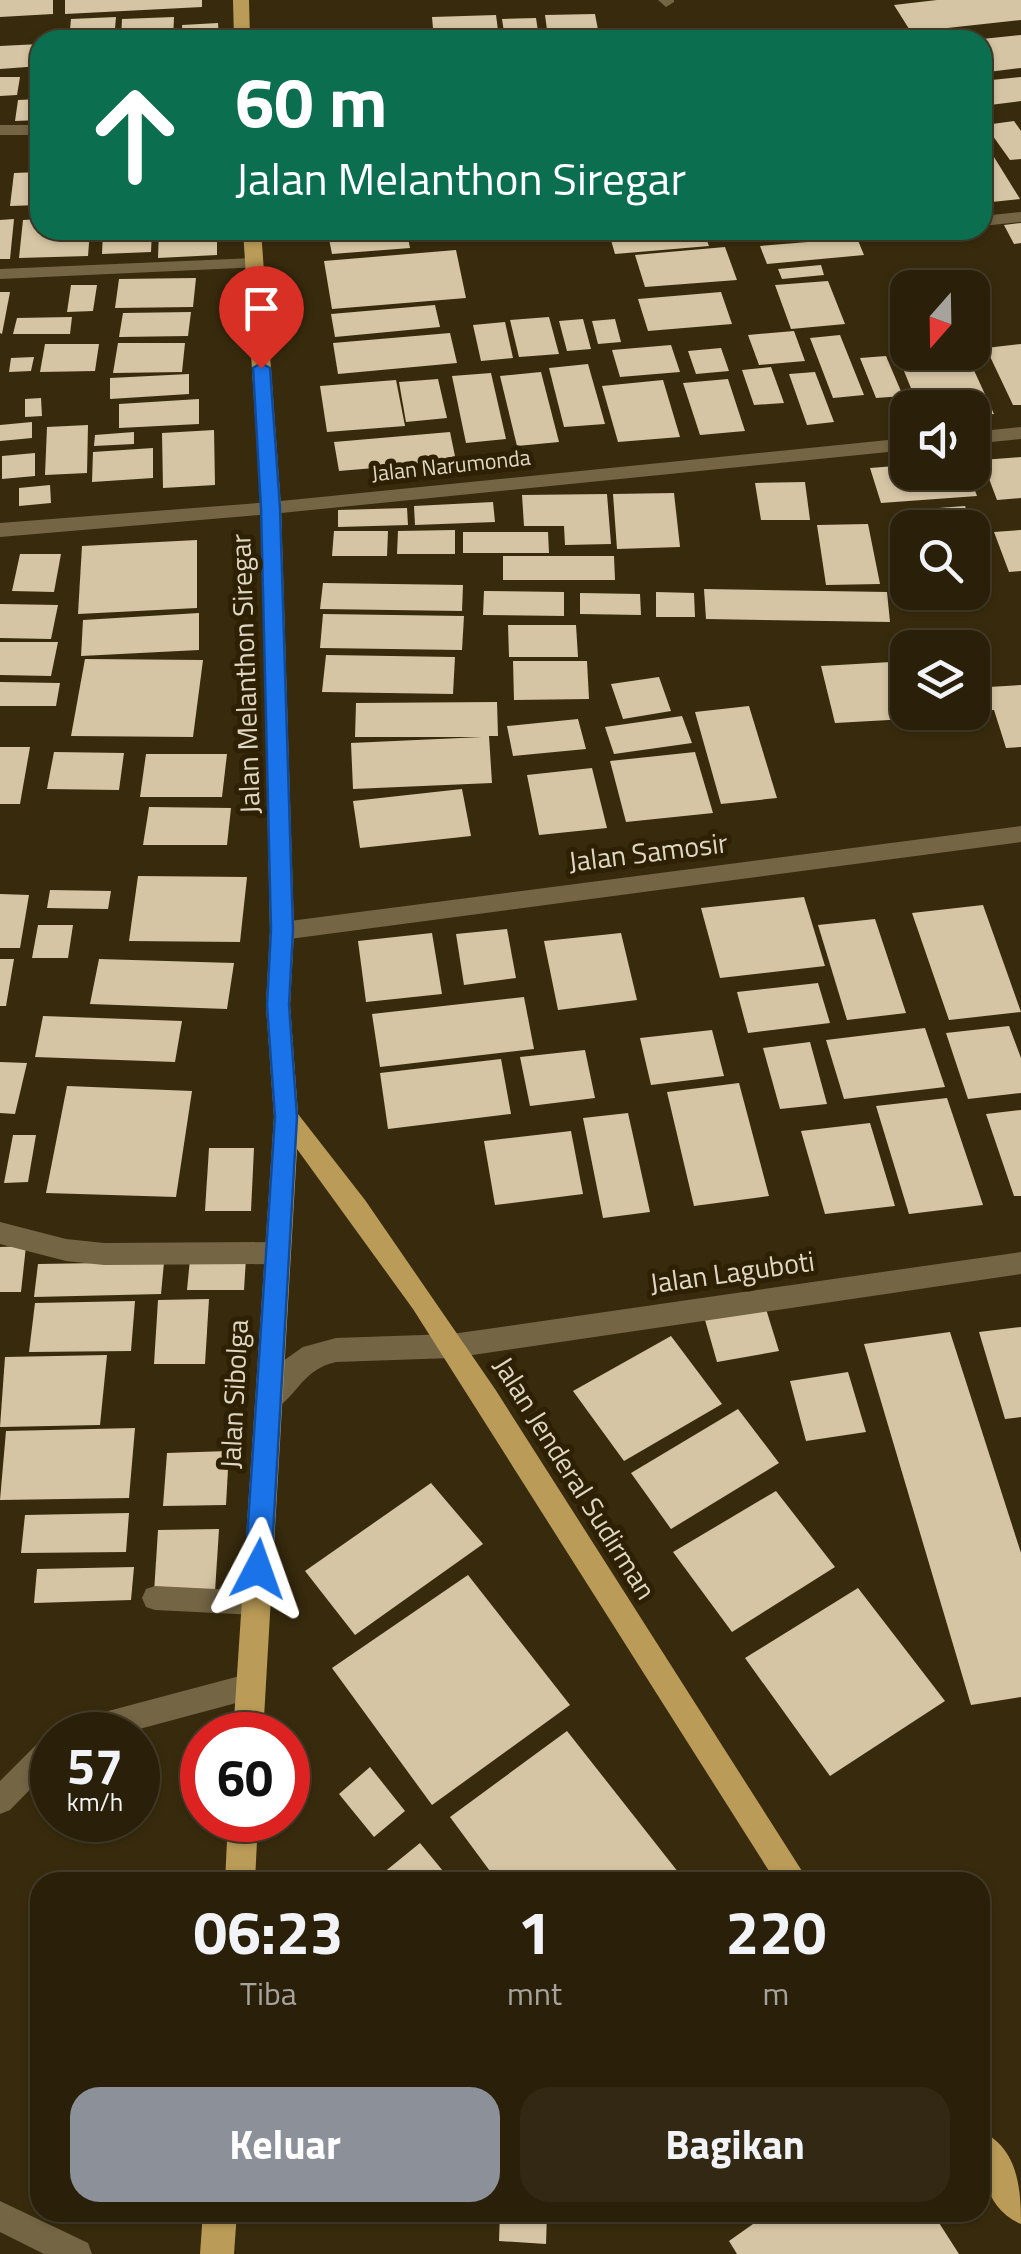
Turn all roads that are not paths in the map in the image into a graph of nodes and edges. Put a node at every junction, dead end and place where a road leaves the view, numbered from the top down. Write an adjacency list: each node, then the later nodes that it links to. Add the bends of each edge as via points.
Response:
1 (241, 0): 2 (main road)
2 (242, 30)
3 (0, 130): 4 (street)
4 (30, 130)
5 (1021, 217): 6 (street)
6 (992, 220)
7 (253, 240): 8 (main road, Jalan Melanthon Siregar)
8 (254, 264): 9 (street); 13 (main road, Jalan Melanthon Siregar)
9 (0, 274)
10 (1021, 433): 11 (street)
11 (990, 436)
12 (890, 446): 13 (street, Jalan Narumonda)
13 (270, 508): 14 (street, Jalan Narumonda); 16 (main road, Jalan Melanthon Siregar)
14 (0, 530)
15 (1021, 834): 16 (street, Jalan Samosir)
16 (282, 930): 17 (main road, Jalan Melanthon Siregar, via 278,1005)
17 (286, 1117): 19 (main road, Jalan Sibolga); 21 (main road, Jalan Jenderal Sudirman, via 362,1210)
18 (0, 1233): 19 (street, via 104,1254)
19 (277, 1253): 22 (main road, Jalan Sibolga)
20 (1021, 1263): 21 (street, Jalan Laguboti)
21 (452, 1346): 22 (street, Jalan Laguboti, via 364,1346 313,1355); 32 (main road, Jalan Jenderal Sudirman, via 717,1772)
22 (269, 1399): 24 (main road, Jalan Sibolga)
23 (156, 1598): 24 (lane)
24 (256, 1603): 25 (main road, Jalan Sibolga)
25 (251, 1686): 26 (lane); 27 (main road, Jalan Sibolga)
26 (153, 1712)
27 (249, 1712)
28 (30, 1770): 29 (lane)
29 (0, 1800)
30 (243, 1842): 31 (main road)
31 (241, 1872)
32 (787, 1872)
33 (990, 2162): 34 (main road)
34 (1021, 2206)
35 (0, 2216): 37 (lane)
36 (220, 2222): 38 (main road)
37 (78, 2254)
38 (218, 2254)

